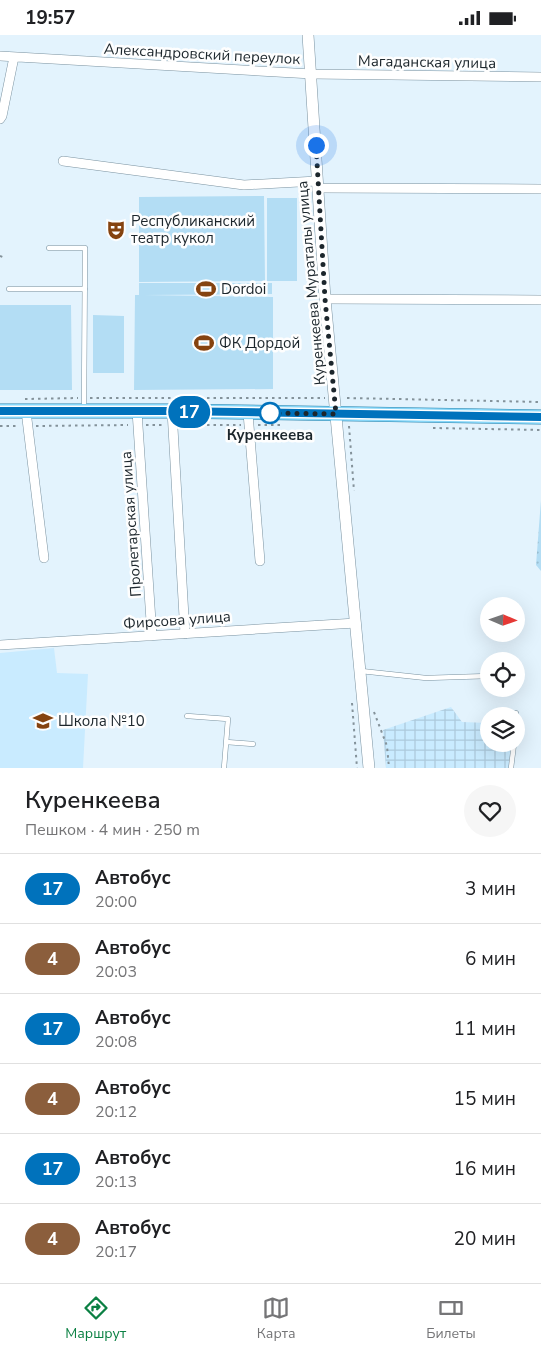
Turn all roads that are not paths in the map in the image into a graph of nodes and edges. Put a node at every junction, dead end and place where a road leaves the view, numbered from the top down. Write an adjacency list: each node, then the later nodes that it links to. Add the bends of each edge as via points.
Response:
1 (308, 35): 4 (street, Куренкеева Мураталы улица)
2 (0, 56): 3 (street, Александровский переулок)
3 (14, 57): 4 (street, Александровский переулок); 6 (street)
4 (312, 74): 5 (street, Магаданская улица); 8 (street, Куренкеева Мураталы улица)
5 (541, 77)
6 (0, 119)
7 (63, 161): 8 (street, via 244,185)
8 (318, 184): 9 (street); 13 (street, Куренкеева Мураталы улица)
9 (541, 189)
10 (49, 248): 12 (lane, via 85,248)
11 (9, 289): 12 (lane)
12 (85, 289): 16 (lane)
13 (325, 299): 14 (street); 21 (street, Куренкеева Мураталы улица)
14 (541, 300)
15 (22, 405): 16 (main road); 17 (main road); 23 (street)
16 (84, 405): 18 (main road)
17 (0, 411)
18 (137, 411): 19 (main road); 27 (street, Пролетарская улица)
19 (172, 411): 20 (main road); 26 (street)
20 (248, 413): 21 (main road); 24 (street)
21 (336, 414): 22 (main road); 25 (street, Куренкеева Мураталы улица)
22 (541, 417)
23 (44, 558)
24 (260, 561)
25 (356, 623): 26 (street, Фирсова улица); 29 (street, Куренкеева Мураталы улица)
26 (185, 634): 27 (street, Фирсова улица)
27 (152, 636): 28 (street, Фирсова улица)
28 (0, 645)
29 (360, 671): 30 (lane, via 426,678); 36 (street, Куренкеева Мураталы улица)
30 (480, 676)
31 (187, 716): 32 (lane, via 228,719)
32 (226, 742): 33 (lane); 35 (lane)
33 (253, 745)
34 (513, 752): 37 (lane)
35 (224, 768)
36 (369, 768)
37 (512, 768)

